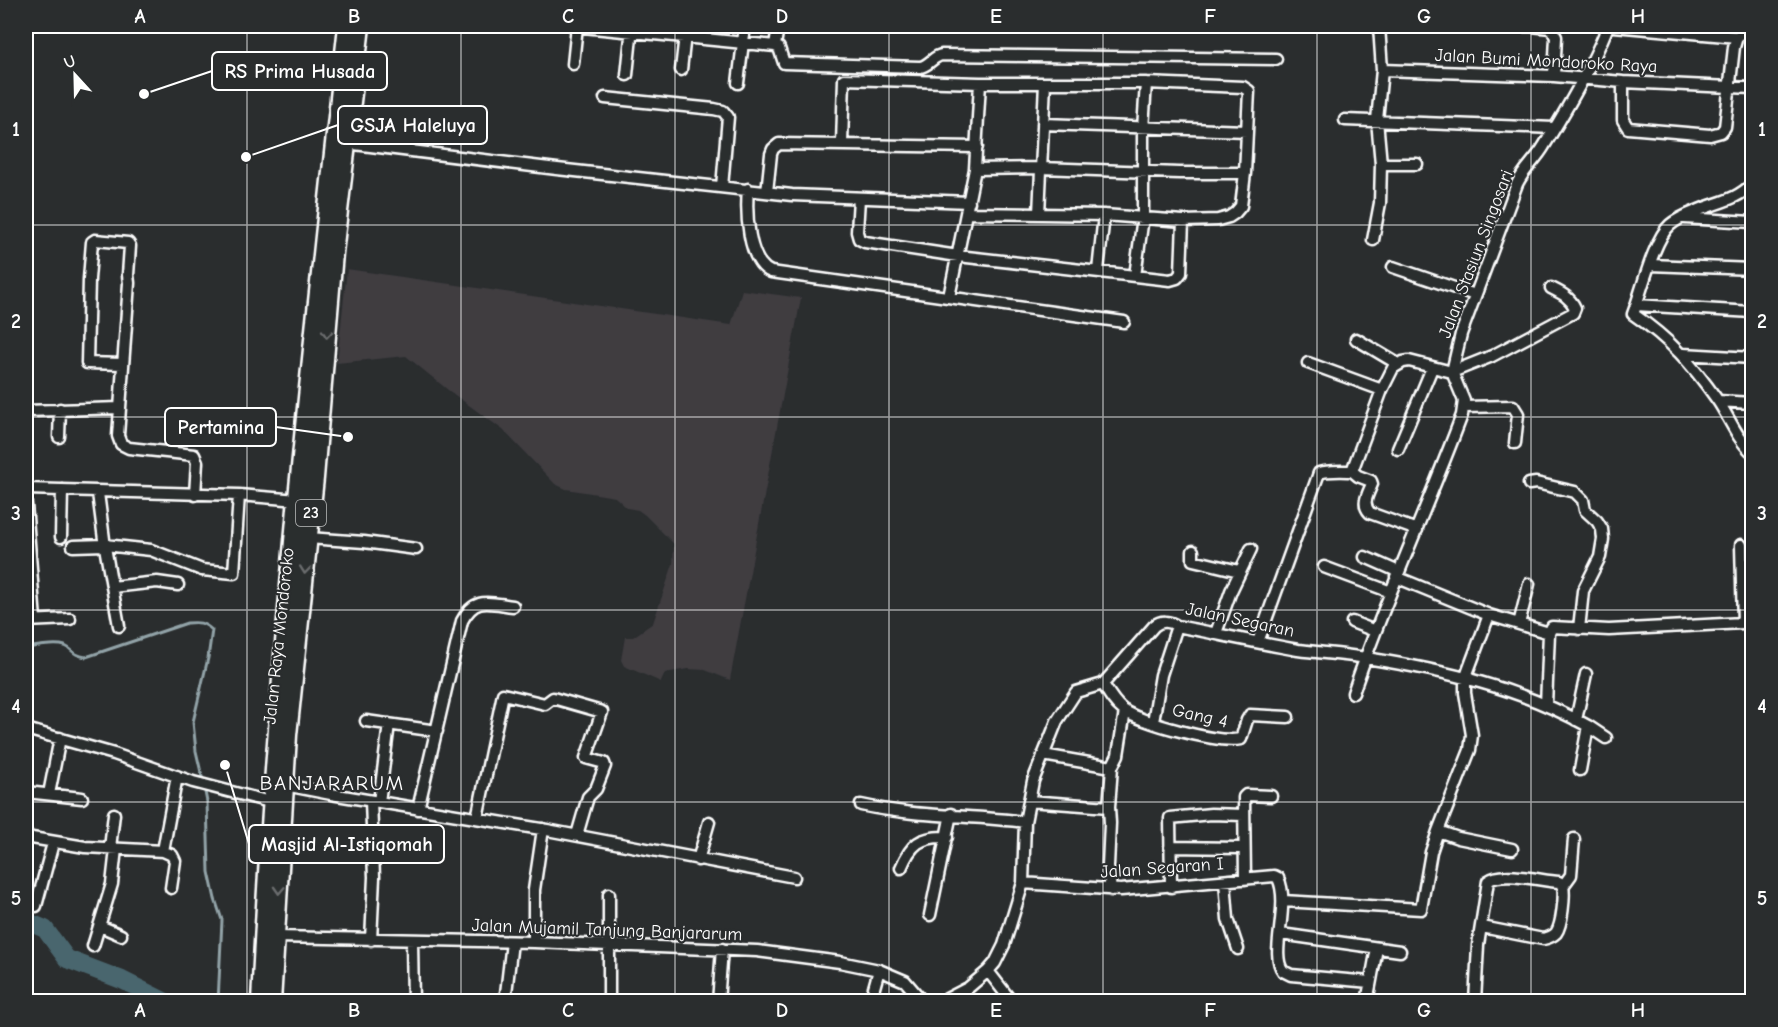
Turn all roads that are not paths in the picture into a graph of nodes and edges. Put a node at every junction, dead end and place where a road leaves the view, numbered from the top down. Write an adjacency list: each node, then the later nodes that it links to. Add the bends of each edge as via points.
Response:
1 (347, 26): 84 (highway, Jalan Raya Mondoroko / 23)
2 (361, 26): 40 (highway, Jalan Raya Mondoroko / 23)
3 (575, 26): 12 (street); 18 (street)
4 (686, 26): 14 (street)
5 (745, 26): 15 (street)
6 (778, 26): 16 (street)
7 (1379, 26): 21 (street)
8 (1443, 26): 23 (street, via 1551,28 1556,37)
9 (1608, 26): 25 (street, Jalan Stasiun Singosari)
10 (1614, 26): 13 (street)
11 (1750, 26): 13 (street)
12 (632, 29): 14 (street); 22 (street)
13 (1737, 37): 31 (street)
14 (684, 38): 15 (street); 20 (street)
15 (743, 43): 16 (street); 26 (street)
16 (776, 46): 19 (street, via 787,64)
17 (1276, 59): 19 (street, via 942,55 923,67)
18 (573, 64)
19 (844, 65): 24 (street)
20 (681, 70)
21 (1382, 70): 23 (street, Jalan Bumi Mondoroko Raya); 35 (street)
22 (627, 75)
23 (1554, 76): 25 (street, Jalan Bumi Mondoroko Raya)
24 (844, 79): 29 (street); 41 (street)
25 (1584, 79): 28 (street, Jalan Bumi Mondoroko Raya); 37 (street, Jalan Stasiun Singosari)
26 (738, 82)
27 (1146, 82): 30 (street); 38 (street); 39 (street, via 1245,88 1250,94)
28 (1623, 82): 31 (street, Jalan Bumi Mondoroko Raya); 31 (street, via 1623,120 1628,128 1710,135 1725,127)
29 (980, 83): 30 (street); 42 (street)
30 (1045, 83): 36 (street)
31 (1734, 87): 32 (street, Jalan Bumi Mondoroko Raya)
32 (1752, 88)
33 (604, 98): 50 (street, via 723,111 728,117)
34 (1345, 120): 35 (street)
35 (1377, 120): 37 (street); 43 (street)
36 (1043, 124): 38 (street); 45 (street)
37 (1554, 128): 69 (street, Jalan Stasiun Singosari, via 1517,184)
38 (1143, 129): 39 (street); 47 (street)
39 (1247, 131): 48 (street)
40 (346, 143): 50 (street); 84 (highway, Jalan Raya Mondoroko / 23, one-way to 84)
41 (842, 144): 42 (street); 52 (street, via 779,144 771,154)
42 (977, 147): 46 (street)
43 (1381, 164): 44 (street); 61 (street, via 1380,203)
44 (1417, 164)
45 (1041, 168): 46 (street); 47 (street); 55 (street)
46 (975, 169): 54 (street)
47 (1144, 172): 48 (street); 57 (street)
48 (1245, 173): 59 (street, via 1241,206 1235,213 1218,220)
49 (1752, 184): 58 (street, via 1726,202)
50 (722, 187): 51 (street)
51 (748, 189): 52 (street); 70 (street, via 748,225 765,270)
52 (767, 192): 53 (street)
53 (859, 198): 54 (street); 62 (street, via 857,232 861,241)
54 (968, 207): 55 (street); 62 (street)
55 (1039, 214): 56 (street)
56 (1104, 215): 57 (street); 66 (street)
57 (1143, 218): 59 (street); 67 (street)
58 (1681, 218): 60 (street); 63 (street, via 1666,229)
59 (1183, 221): 67 (street, via 1181,273 1177,278)
60 (1752, 222)
61 (1373, 240)
62 (958, 256): 66 (street); 70 (street)
63 (1650, 265): 65 (street); 71 (street)
64 (1394, 267): 69 (street)
65 (1752, 269)
66 (1098, 272): 67 (street)
67 (1136, 276)
68 (1551, 288): 81 (street, via 1572,301 1575,309 1570,315)
69 (1475, 295): 81 (street, Jalan Stasiun Singosari)
70 (949, 297): 73 (street)
71 (1636, 305): 72 (street); 75 (street, via 1633,314)
72 (1752, 312)
73 (1124, 322)
74 (1356, 339): 79 (street)
75 (1683, 354): 76 (street); 83 (street)
76 (1752, 358)
77 (1308, 363): 82 (street)
78 (123, 364): 78 (street, via 87,363 94,240 130,246); 87 (street)
79 (1398, 364): 80 (street, via 1409,361); 82 (street)
80 (1432, 368): 81 (street); 92 (street)
81 (1452, 372): 86 (street)
82 (1382, 390): 95 (street)
83 (1718, 401): 85 (street); 93 (street)
84 (314, 402): 94 (highway, Jalan Raya Mondoroko / 23)
85 (1752, 403)
86 (1464, 407): 91 (street, via 1513,406 1518,414); 104 (street)
87 (120, 408): 88 (street); 100 (street, via 118,436 123,446 194,455)
88 (60, 409): 89 (street); 90 (street)
89 (26, 411)
90 (59, 437)
91 (1515, 443)
92 (1398, 449)
93 (1752, 452)
94 (308, 468): 102 (highway, Jalan Raya Mondoroko / 23); 106 (highway, Jalan Raya Mondoroko / 23)
95 (1352, 471): 104 (street, via 1372,483 1365,503 1369,511); 133 (street, via 1324,471 1317,476)
96 (1529, 484): 129 (street, via 1575,492 1602,529 1600,557 1583,591)
97 (26, 489): 98 (street)
98 (62, 490): 99 (street); 105 (street)
99 (98, 493): 100 (street); 108 (street)
100 (195, 495): 101 (street)
101 (239, 495): 102 (street); 108 (street, via 234,573 202,570 151,550)
102 (298, 500): 161 (highway, Jalan Raya Mondoroko / 23)
103 (26, 504): 124 (street)
104 (1417, 530): 116 (street)
105 (61, 537)
106 (308, 538): 110 (street); 155 (highway, Jalan Raya Mondoroko / 23, one-way to 155)
107 (1741, 544): 129 (street, via 1743,623)
108 (105, 545): 109 (street); 119 (street)
109 (73, 546)
110 (416, 549)
111 (1251, 549): 115 (street)
112 (1193, 551): 115 (street, via 1193,560)
113 (1365, 557): 116 (street)
114 (1324, 567): 120 (street)
115 (1239, 571): 131 (street)
116 (1397, 574): 120 (street); 122 (street)
117 (1529, 584): 126 (street)
118 (178, 585): 119 (street, via 157,582)
119 (112, 587): 127 (street)
120 (1391, 592): 130 (street)
121 (513, 606): 148 (street, via 477,604 465,614)
122 (1490, 615): 126 (street); 136 (street)
123 (70, 619): 124 (street)
124 (30, 621)
125 (1352, 622): 130 (street)
126 (1519, 624): 132 (street)
127 (119, 626)
128 (1177, 626): 131 (street, Jalan Segaran); 137 (street, Jalan Segaran, via 1169,622 1157,624); 144 (street, via 1161,675)
129 (1579, 629): 132 (street, via 1552,627)
130 (1375, 631): 134 (street)
131 (1216, 633): 133 (street, Jalan Segaran)
132 (1549, 633): 139 (street)
133 (1258, 642): 134 (street, Jalan Segaran)
134 (1365, 658): 136 (street, Jalan Segaran); 138 (street)
135 (1587, 674): 142 (street)
136 (1465, 679): 139 (street, Jalan Segaran); 173 (street, via 1472,735 1470,750)
137 (1103, 684): 140 (street, Gang 4); 151 (street, Jalan Segaran, via 1074,695)
138 (1353, 693)
139 (1546, 705): 142 (street, Jalan Segaran)
140 (1125, 711): 144 (street, Gang 4); 152 (street, via 1118,755)
141 (1288, 717): 144 (street, Gang 4, via 1251,715 1241,739 1232,741)
142 (1576, 720): 146 (street, Jalan Segaran)
143 (366, 721): 145 (street)
144 (1153, 722)
145 (389, 724): 148 (street); 162 (street)
146 (1588, 726): 150 (street, Jalan Segaran); 153 (street)
147 (26, 729): 149 (street)
148 (436, 731): 165 (street)
149 (60, 738): 154 (street); 157 (street)
150 (1606, 738)
151 (1042, 755): 152 (street); 160 (street, Jalan Segaran)
152 (1112, 767): 164 (street)
153 (1580, 770)
154 (177, 777): 161 (street); 183 (street)
155 (285, 785): 162 (street); 202 (highway, Jalan Raya Mondoroko / 23, one-way to 202)
156 (26, 792): 157 (street)
157 (49, 795): 159 (street)
158 (1271, 796): 168 (street, via 1245,796)
159 (82, 798)
160 (1029, 801): 164 (street); 171 (street, Jalan Segaran)
161 (270, 802): 217 (highway, Jalan Raya Mondoroko / 23)
162 (375, 802): 165 (street); 203 (street)
163 (861, 805): 167 (street, via 900,813)
164 (1109, 807): 193 (street)
165 (418, 809): 169 (street)
166 (114, 814): 181 (street)
167 (951, 814): 171 (street); 176 (street)
168 (1244, 815): 179 (street, via 1171,817); 187 (street)
169 (477, 818): 172 (street); 174 (street, via 504,690 546,704 553,698 602,712 586,758 605,766 596,789 588,797)
170 (709, 822): 184 (street)
171 (1025, 822): 189 (street, Jalan Segaran)
172 (543, 829): 174 (street); 206 (street, via 534,890)
173 (1438, 831): 182 (street); 195 (street, via 1421,909)
174 (577, 835): 184 (street)
175 (26, 837): 178 (street)
176 (947, 837): 185 (street, via 934,836 916,844); 197 (street)
177 (1574, 839): 190 (street, via 1571,875)
178 (53, 843): 181 (street); 196 (street)
179 (1170, 847): 180 (street); 191 (street)
180 (1240, 848)
181 (113, 849): 183 (street); 198 (street, via 112,884)
182 (1512, 849)
183 (163, 851): 192 (street, via 175,861)
184 (698, 860): 186 (street)
185 (901, 868)
186 (794, 877)
187 (1245, 879): 188 (street, Jalan Segaran I); 195 (street, Jalan Segaran I, via 1278,878)
188 (1225, 881): 191 (street, Jalan Segaran I); 211 (street, via 1228,919)
189 (1023, 883): 193 (street, Jalan Segaran I); 214 (street, Jalan Segaran, via 1004,945)
190 (1563, 886): 201 (street, via 1559,929 1550,938); 201 (street, via 1559,882 1494,877 1486,885)
191 (1171, 887): 193 (street, Jalan Segaran I)
192 (171, 888)
193 (1111, 890)
194 (609, 894): 207 (street)
195 (1283, 901): 199 (street)
196 (36, 906)
197 (930, 915)
198 (100, 926): 200 (street); 208 (street)
199 (1281, 934): 209 (street); 215 (street, via 1278,960 1283,971)
200 (121, 935)
201 (1480, 936): 227 (street)
202 (276, 937): 203 (street, Jalan Mujamil Tanjung Banjararum); 218 (highway, Jalan Raya Mondoroko / 23)
203 (371, 940): 204 (street, Jalan Mujamil Tanjung Banjararum)
204 (412, 941): 205 (street, Jalan Mujamil Tanjung Banjararum); 219 (street)
205 (512, 942): 206 (street, Jalan Mujamil Tanjung Banjararum); 220 (street)
206 (534, 942): 207 (street, Jalan Mujamil Tanjung Banjararum)
207 (608, 945): 210 (street, Jalan Mujamil Tanjung Banjararum); 221 (street)
208 (93, 946)
209 (1377, 948): 212 (street); 215 (street)
210 (722, 949): 213 (street, Jalan Mujamil Tanjung Banjararum, via 815,958); 222 (street)
211 (1238, 950)
212 (1400, 951)
213 (879, 970): 223 (street); 224 (street, Jalan Mujamil Tanjung Banjararum, via 905,981)
214 (988, 971): 216 (street, Jalan Segaran, via 968,988); 225 (street)
215 (1370, 982): 226 (street)
216 (946, 999)
217 (260, 1002)
218 (272, 1002)
219 (413, 1002)
220 (505, 1002)
221 (609, 1002)
222 (718, 1002)
223 (870, 1002)
224 (923, 1002)
225 (1012, 1002)
226 (1367, 1002)
227 (1475, 1002)

